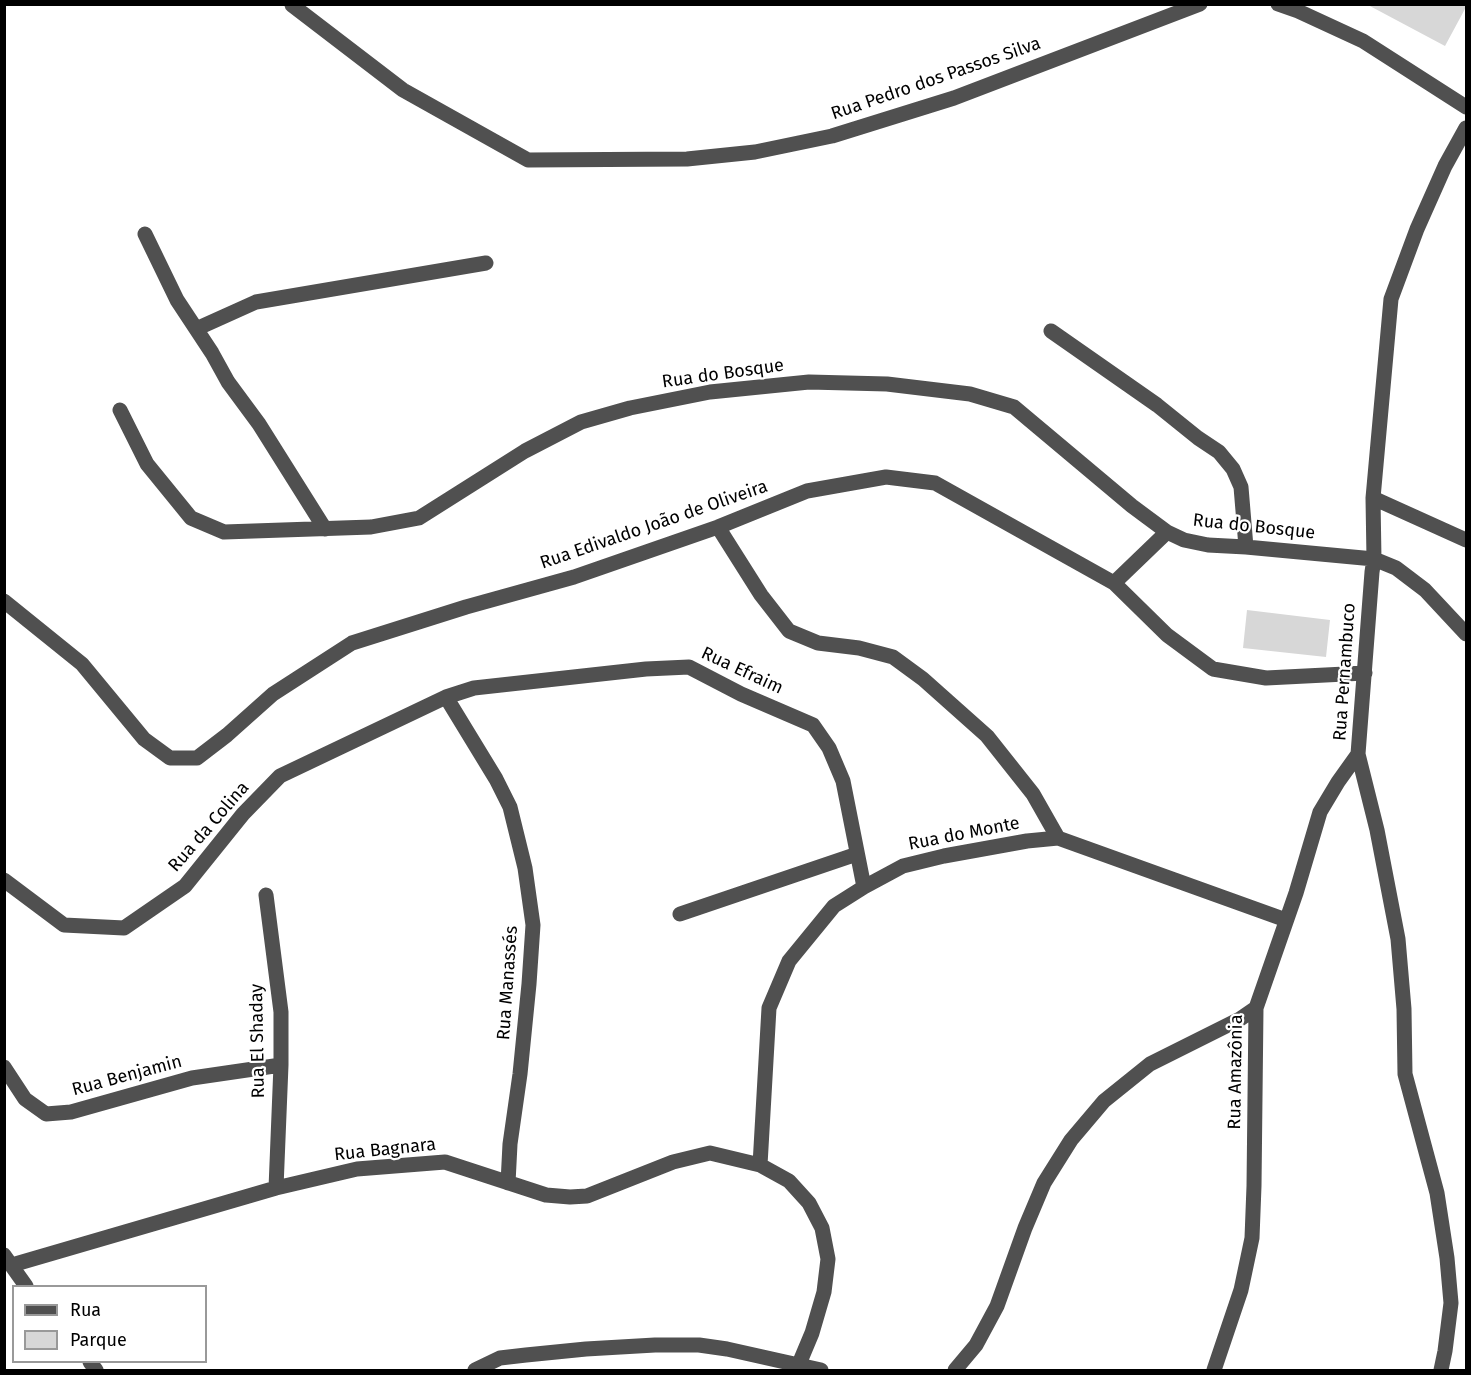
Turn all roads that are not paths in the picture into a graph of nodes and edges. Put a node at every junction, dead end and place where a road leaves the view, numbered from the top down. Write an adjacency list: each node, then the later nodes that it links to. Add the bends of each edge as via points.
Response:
1 (292, 4): 2 (street, Rua Pedro dos Passos Silva, via 403,90 528,159 687,159 755,152 832,136 954,98)
2 (1200, 4)
3 (1278, 4): 4 (street, via 1363,41)
4 (1467, 107)
5 (1467, 128): 11 (street, Rua Pernambuco, via 1417,229 1391,299)
6 (145, 234): 8 (street, via 177,300)
7 (486, 263): 8 (street, via 256,302)
8 (196, 329): 13 (street)
9 (1051, 331): 16 (street, via 1220,452 1241,487)
10 (120, 410): 13 (street, Rua do Bosque, via 147,464 191,518 224,532)
11 (1372, 498): 15 (street); 17 (street, Rua Pernambuco)
12 (718, 527): 18 (street, Rua Edivaldo João de Oliveira, via 807,491 886,477 935,483); 19 (street, Rua Edivaldo João de Oliveira, via 574,577 352,643 273,694 197,758 170,758 144,739 82,664); 24 (street, via 789,631 818,643 893,657 923,679 987,736 1034,794)
13 (325, 529): 14 (street, Rua do Bosque, via 371,527 419,518 525,450 581,422 710,392 809,382 888,384 970,394 1014,407)
14 (1167, 532): 16 (street, Rua do Bosque, via 1208,545); 18 (street)
15 (1467, 540)
16 (1246, 546): 17 (street, Rua do Bosque)
17 (1374, 559): 20 (street, Rua do Bosque, via 1396,568 1425,590); 21 (street, Rua Pernambuco)
18 (1114, 583): 21 (street, Rua Edivaldo João de Oliveira, via 1167,635 1213,669 1266,678)
19 (4, 601)
20 (1467, 634)
21 (1365, 673): 23 (street, Rua Pernambuco)
22 (446, 697): 25 (street, Rua Efraim, via 474,688 689,667 813,725 829,748 843,781); 26 (street, Rua da Colina, via 280,776 243,814 185,886 124,928 64,925); 35 (street, Rua Manassés, via 510,807 525,868 533,925)
23 (1359, 754): 30 (street, Rua Amazônia, via 1320,812); 44 (street, Rua Pernambuco, via 1398,939 1405,1074 1437,1193 1447,1258 1451,1303)
24 (1058, 838): 27 (street, Rua do Monte, via 934,858 903,866); 30 (street, Rua do Monte)
25 (857, 854): 27 (street, Rua Efraim); 29 (street)
26 (4, 880)
27 (864, 887): 34 (street, Rua do Monte, via 834,906 789,961 770,1008)
28 (266, 895): 32 (street, Rua El Shaday, via 281,1012)
29 (680, 914)
30 (1286, 920): 31 (street, Rua Amazônia)
31 (1256, 1008): 42 (street, via 1150,1064 1104,1101 1071,1140 1044,1183 997,1306 976,1345); 43 (street, Rua Amazônia, via 1252,1238 1241,1290)
32 (281, 1065): 33 (street, Rua Benjamin, via 192,1078 71,1112 46,1114 25,1099); 36 (street, Rua El Shaday)
33 (4, 1067)
34 (760, 1165): 35 (street, Rua Bagnara, via 710,1153 673,1162 587,1196 546,1195); 39 (street, via 789,1181 809,1203 822,1228 828,1258 824,1292)
35 (508, 1183): 36 (street, Rua Bagnara, via 445,1162 357,1169)
36 (276, 1188): 37 (street, Rua Bagnara)
37 (8, 1260): 38 (street)
38 (25, 1285)
39 (799, 1364): 40 (street, via 699,1345 656,1345 500,1358); 41 (street)
40 (475, 1371)
41 (821, 1371)
42 (955, 1371)
43 (1214, 1371)
44 (1441, 1371)

